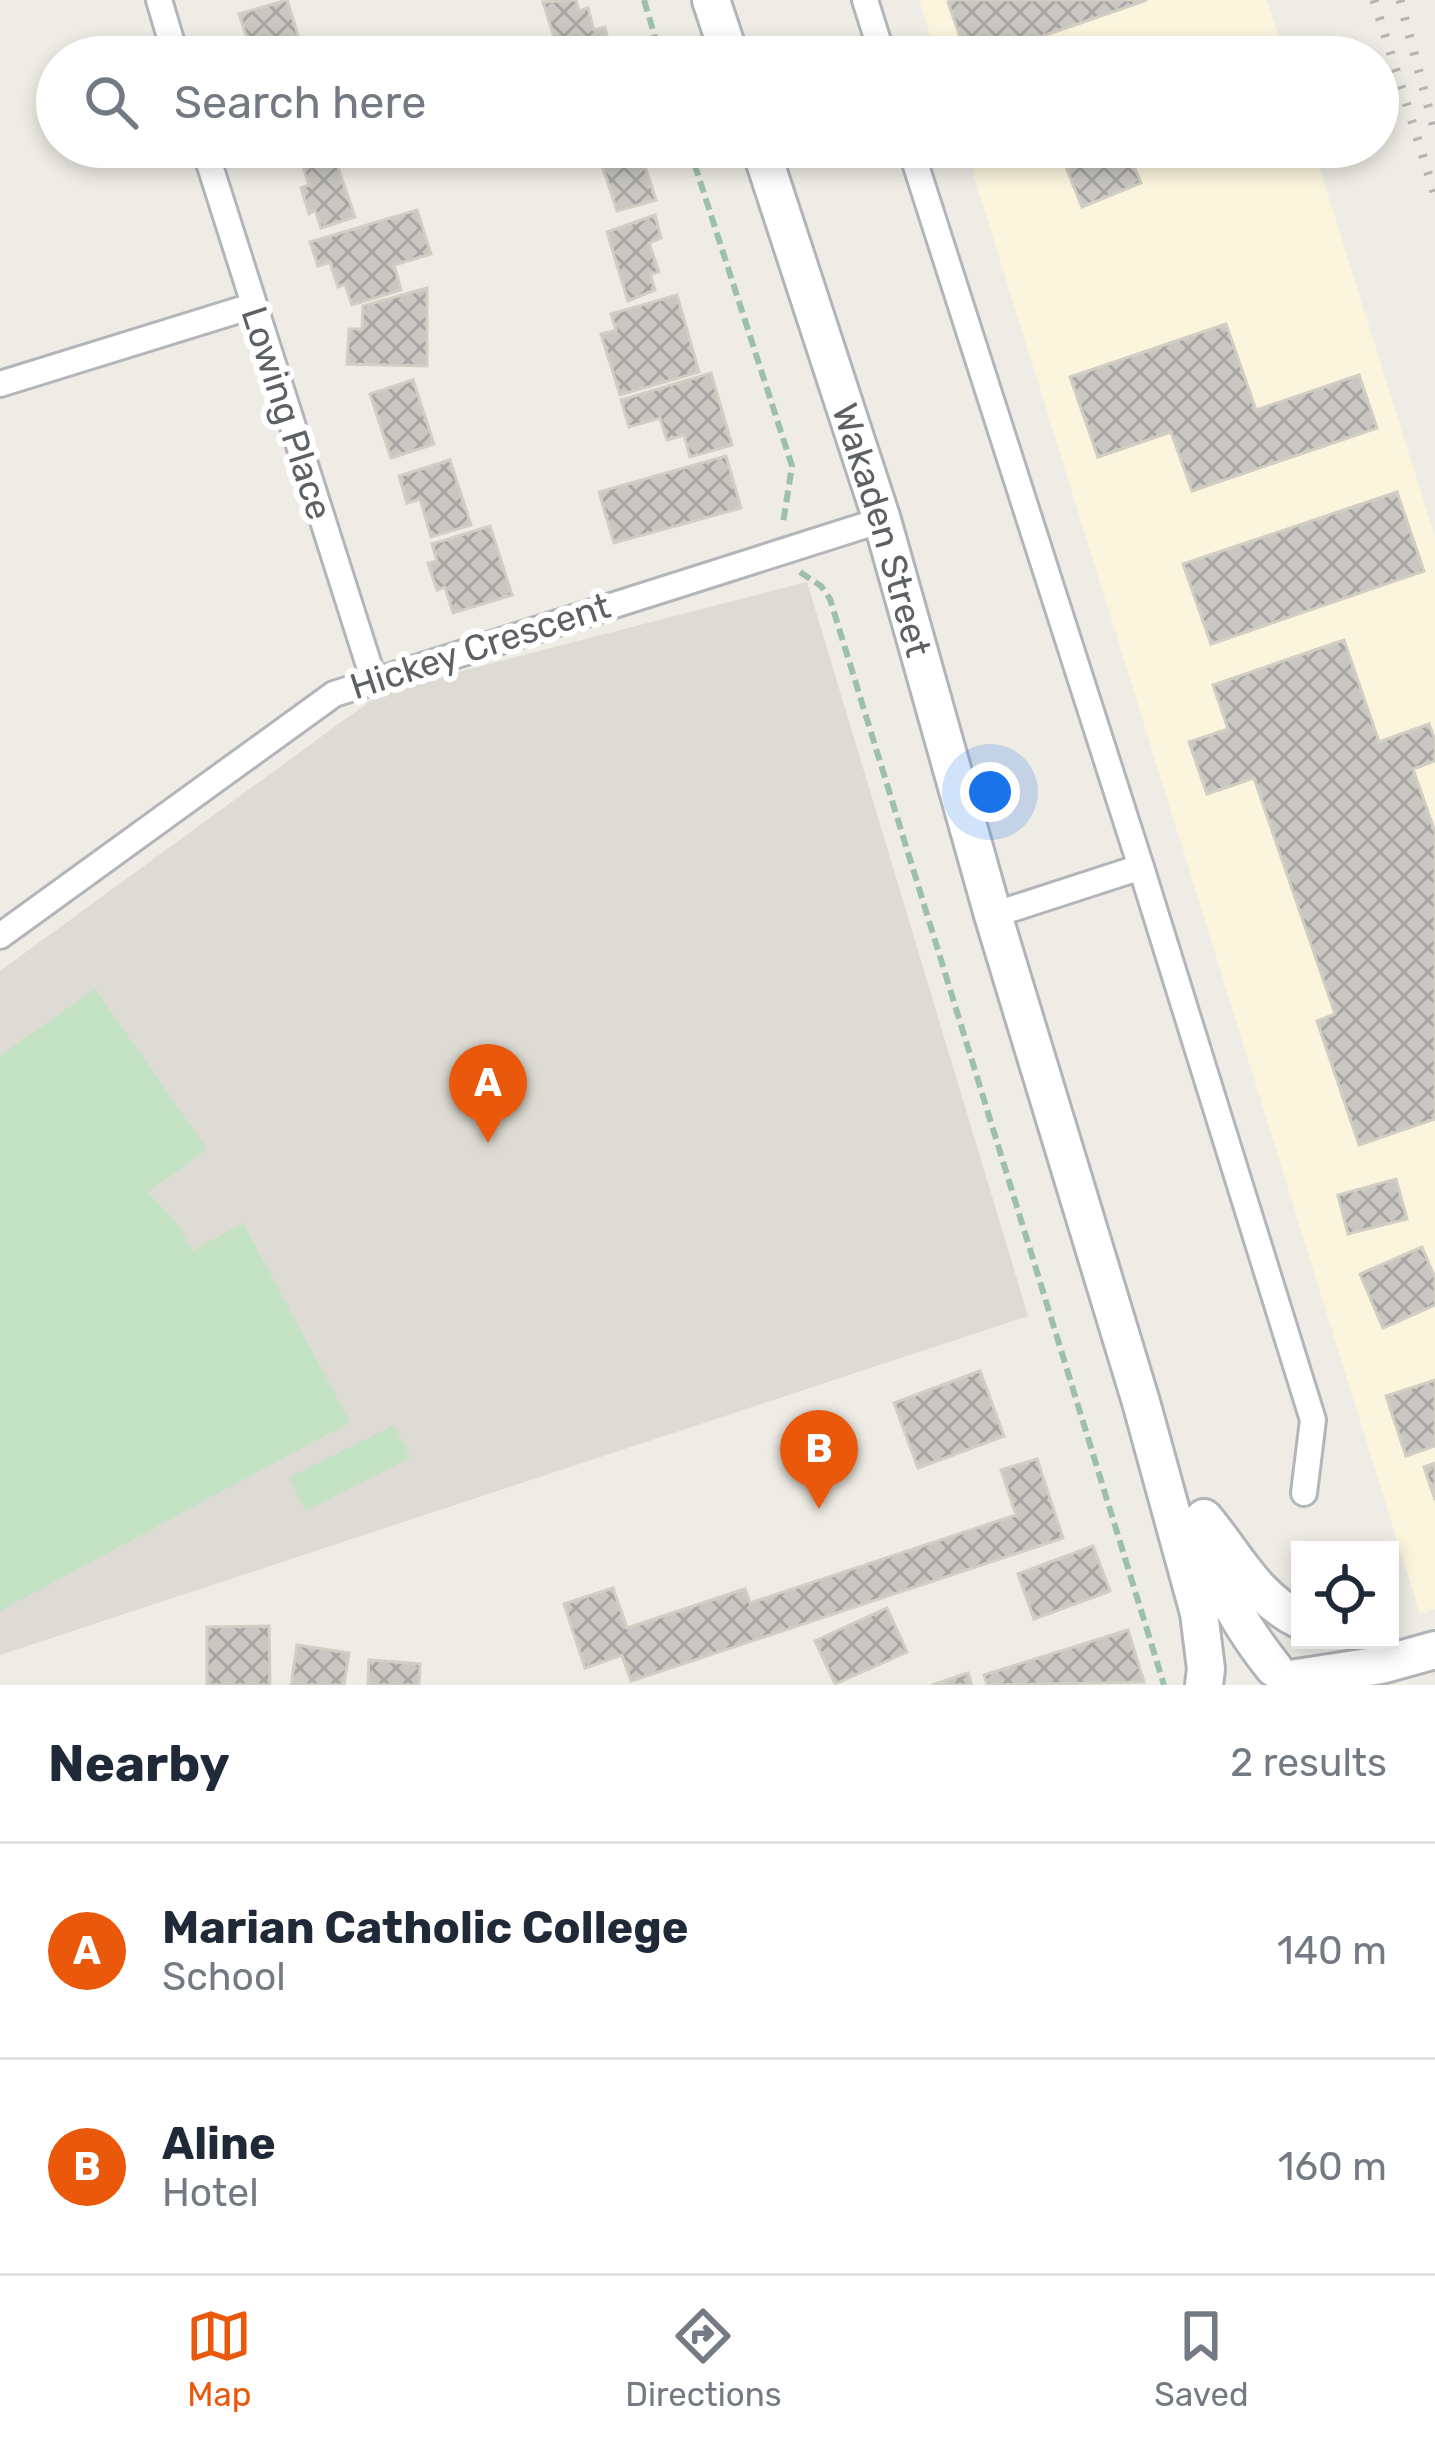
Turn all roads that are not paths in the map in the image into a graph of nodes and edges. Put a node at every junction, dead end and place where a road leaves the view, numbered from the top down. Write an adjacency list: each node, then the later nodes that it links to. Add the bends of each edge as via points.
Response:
1 (159, 0): 4 (street)
2 (711, 0): 5 (main road)
3 (866, 0): 6 (street)
4 (170, 36)
5 (723, 36)
6 (877, 36)
7 (210, 168): 10 (street, Lowing Place)
8 (767, 168): 12 (main road, Wakaden Street)
9 (917, 168): 14 (street)
10 (252, 306): 11 (street); 13 (street, Lowing Place)
11 (0, 384)
12 (882, 520): 13 (street, Hickey Crescent); 15 (main road, Wakaden Street)
13 (373, 678): 16 (street, Hickey Crescent, via 334,694)
14 (1142, 867): 15 (street); 19 (street, via 1313,1420)
15 (993, 915): 17 (main road, Wakaden Street)
16 (0, 936)
17 (1142, 1402): 18 (main road, Wakaden Street); 25 (main road, Wakaden Street, via 1199,1613)
18 (1182, 1493): 20 (main road, via 1244,1575); 24 (main road, Wakaden Street, via 1223,1591)
19 (1304, 1493)
20 (1291, 1615)
21 (1435, 1632): 22 (main road)
22 (1399, 1634)
23 (1435, 1650): 24 (main road)
24 (1286, 1677): 25 (main road, via 1241,1664)
25 (1207, 1685)

